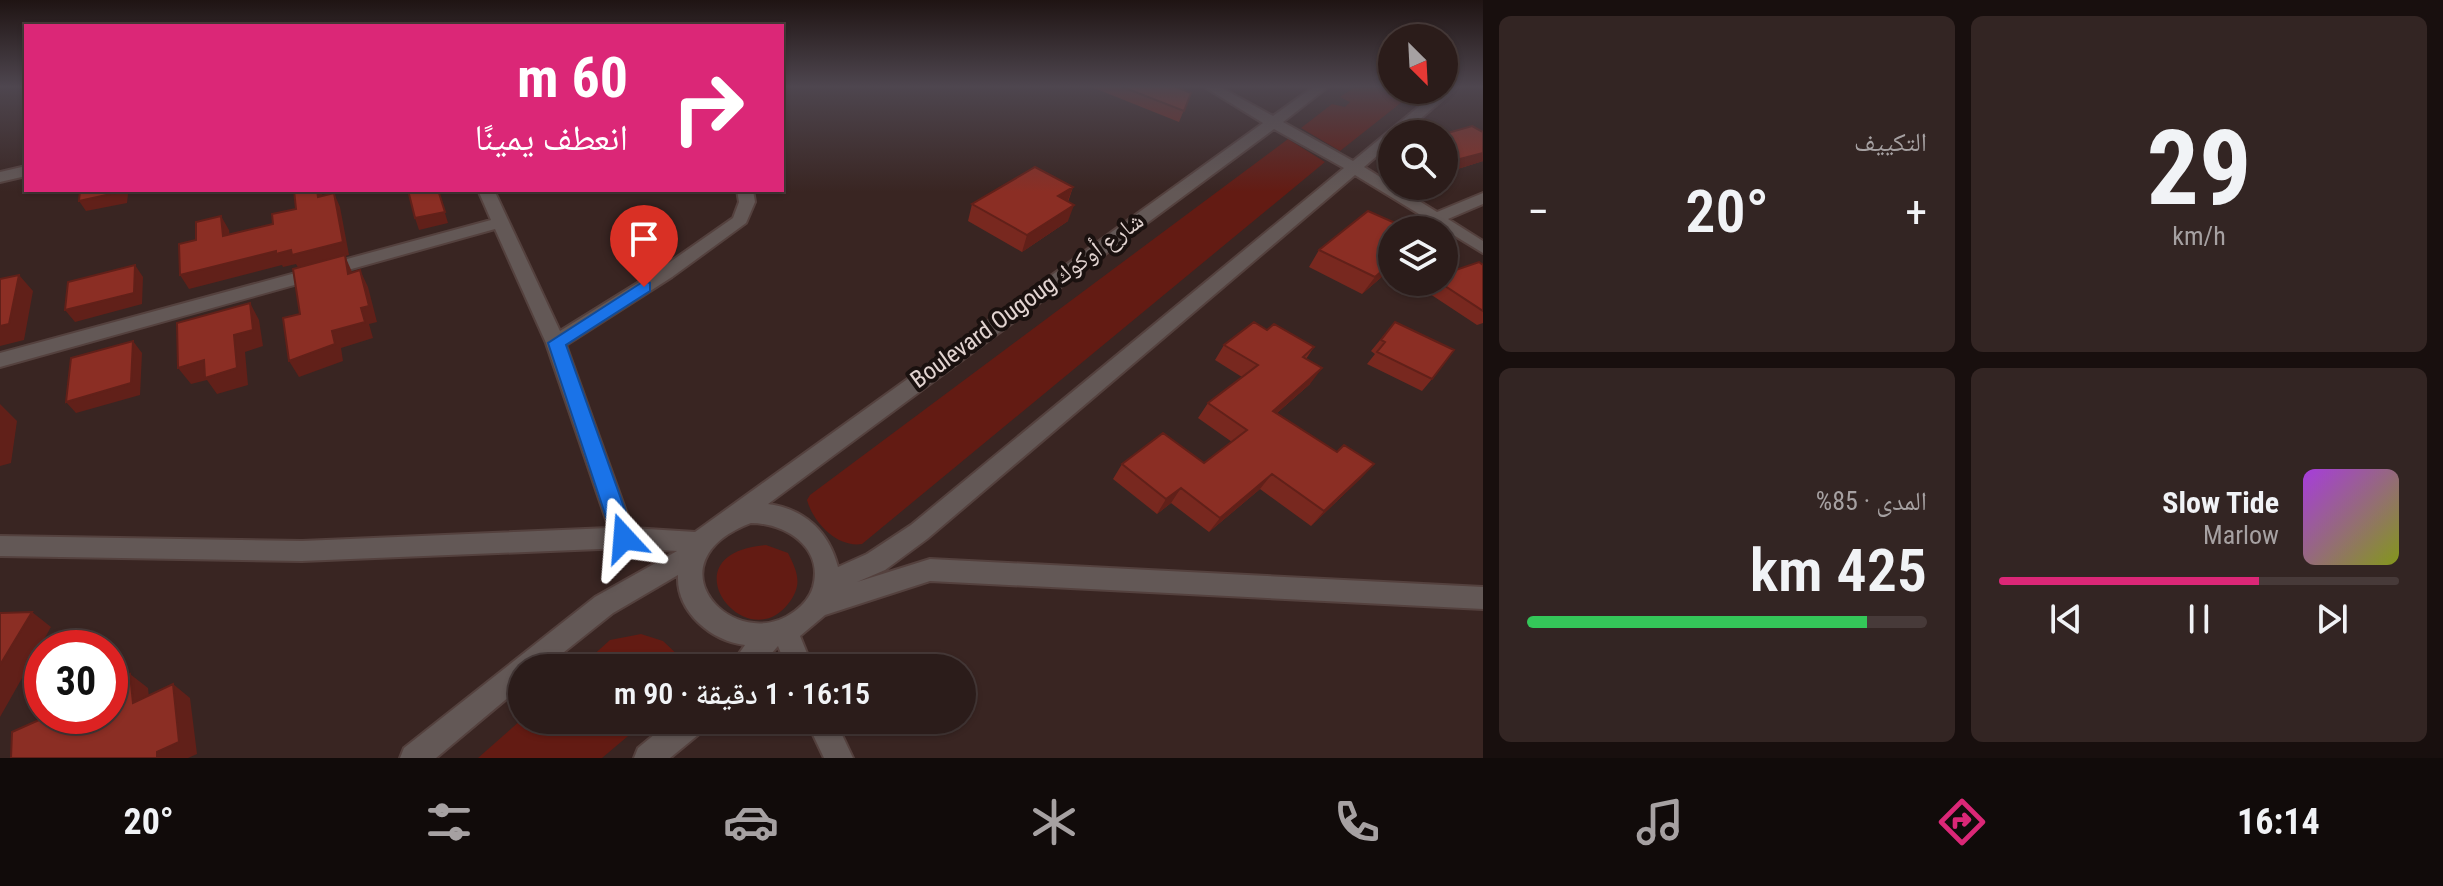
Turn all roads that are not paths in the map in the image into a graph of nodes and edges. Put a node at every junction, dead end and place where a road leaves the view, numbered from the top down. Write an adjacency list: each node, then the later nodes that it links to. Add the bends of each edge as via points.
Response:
1 (1271, 121): 3 (street); 16 (street, Boulevard Ougoug شارع أوكوك)
2 (1378, 148): 3 (street)
3 (1354, 168): 9 (street); 20 (street, via 919,532)
4 (24, 171): 5 (street)
5 (0, 177)
6 (487, 192): 11 (street)
7 (745, 192): 14 (street, via 740,220)
8 (1483, 198): 10 (street)
9 (1430, 216)
10 (1442, 216)
11 (501, 222): 14 (street); 15 (street)
12 (1458, 233): 13 (street)
13 (1483, 248)
14 (556, 343): 17 (street)
15 (0, 360)
16 (733, 517): 19 (street, via 714,526); 20 (street, via 768,513 800,526 822,551 827,567)
17 (624, 538): 18 (street, via 302,551); 19 (street)
18 (0, 546)
19 (696, 548): 22 (street, via 690,585 706,614 735,632); 23 (street, via 604,605)
20 (822, 595): 21 (street, via 930,570); 22 (street, via 804,621)
21 (1483, 598)
22 (778, 633): 24 (street); 25 (street)
23 (542, 654)
24 (756, 654)
25 (791, 654)
26 (508, 681): 29 (street)
27 (677, 734): 30 (street)
28 (827, 734): 31 (street)
29 (414, 758)
30 (648, 758)
31 (839, 758)

